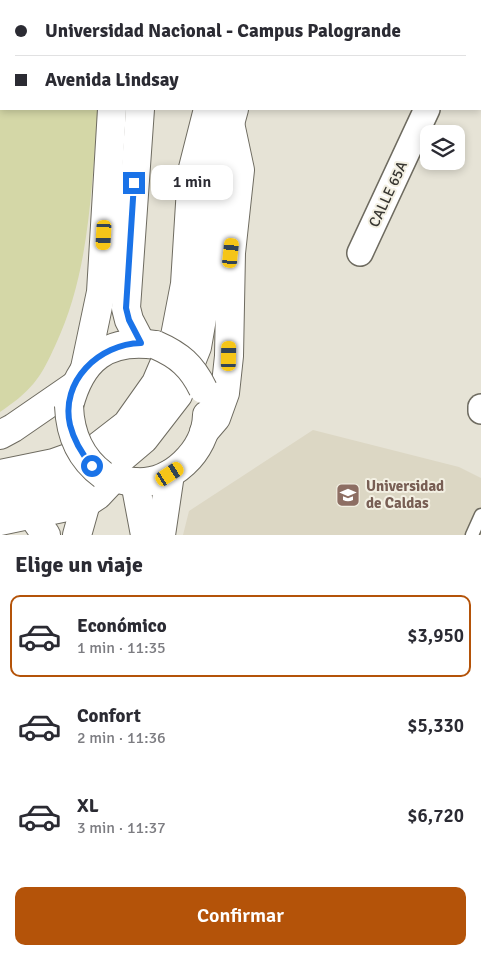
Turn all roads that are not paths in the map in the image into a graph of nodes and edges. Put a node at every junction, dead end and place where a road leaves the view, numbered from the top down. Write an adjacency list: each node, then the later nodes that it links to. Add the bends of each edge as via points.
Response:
1 (112, 110): 7 (main road, via 101,292)
2 (140, 110): 6 (main road, via 126,308 129,320)
3 (428, 110): 5 (street, CALLE 65A)
4 (224, 113): 8 (main road, via 240,170 231,253 229,356 225,393 216,418); 10 (main road, via 192,172 183,293 174,341 156,383 127,424 96,448 54,463); 13 (main road, via 211,212 207,290 197,347 178,395 144,439 111,467 68,483)
5 (360, 253)
6 (148, 344): 7 (main road, via 128,343 104,352); 8 (main road, bridge, via 172,352 195,374 203,389 207,417)
7 (76, 387): 9 (main road); 12 (main road, bridge, via 69,424 75,440 92,466)
8 (204, 432): 11 (main road, via 191,456)
9 (0, 435)
10 (0, 474)
11 (170, 474): 12 (main road, via 153,480); 20 (main road)
12 (117, 478): 14 (main road); 19 (main road)
13 (0, 499)
14 (86, 503): 17 (main road); 18 (main road)
15 (481, 515): 21 (lane)
16 (0, 521): 17 (main road)
17 (39, 525)
18 (77, 535)
19 (144, 535)
20 (161, 535)
21 (472, 535)

